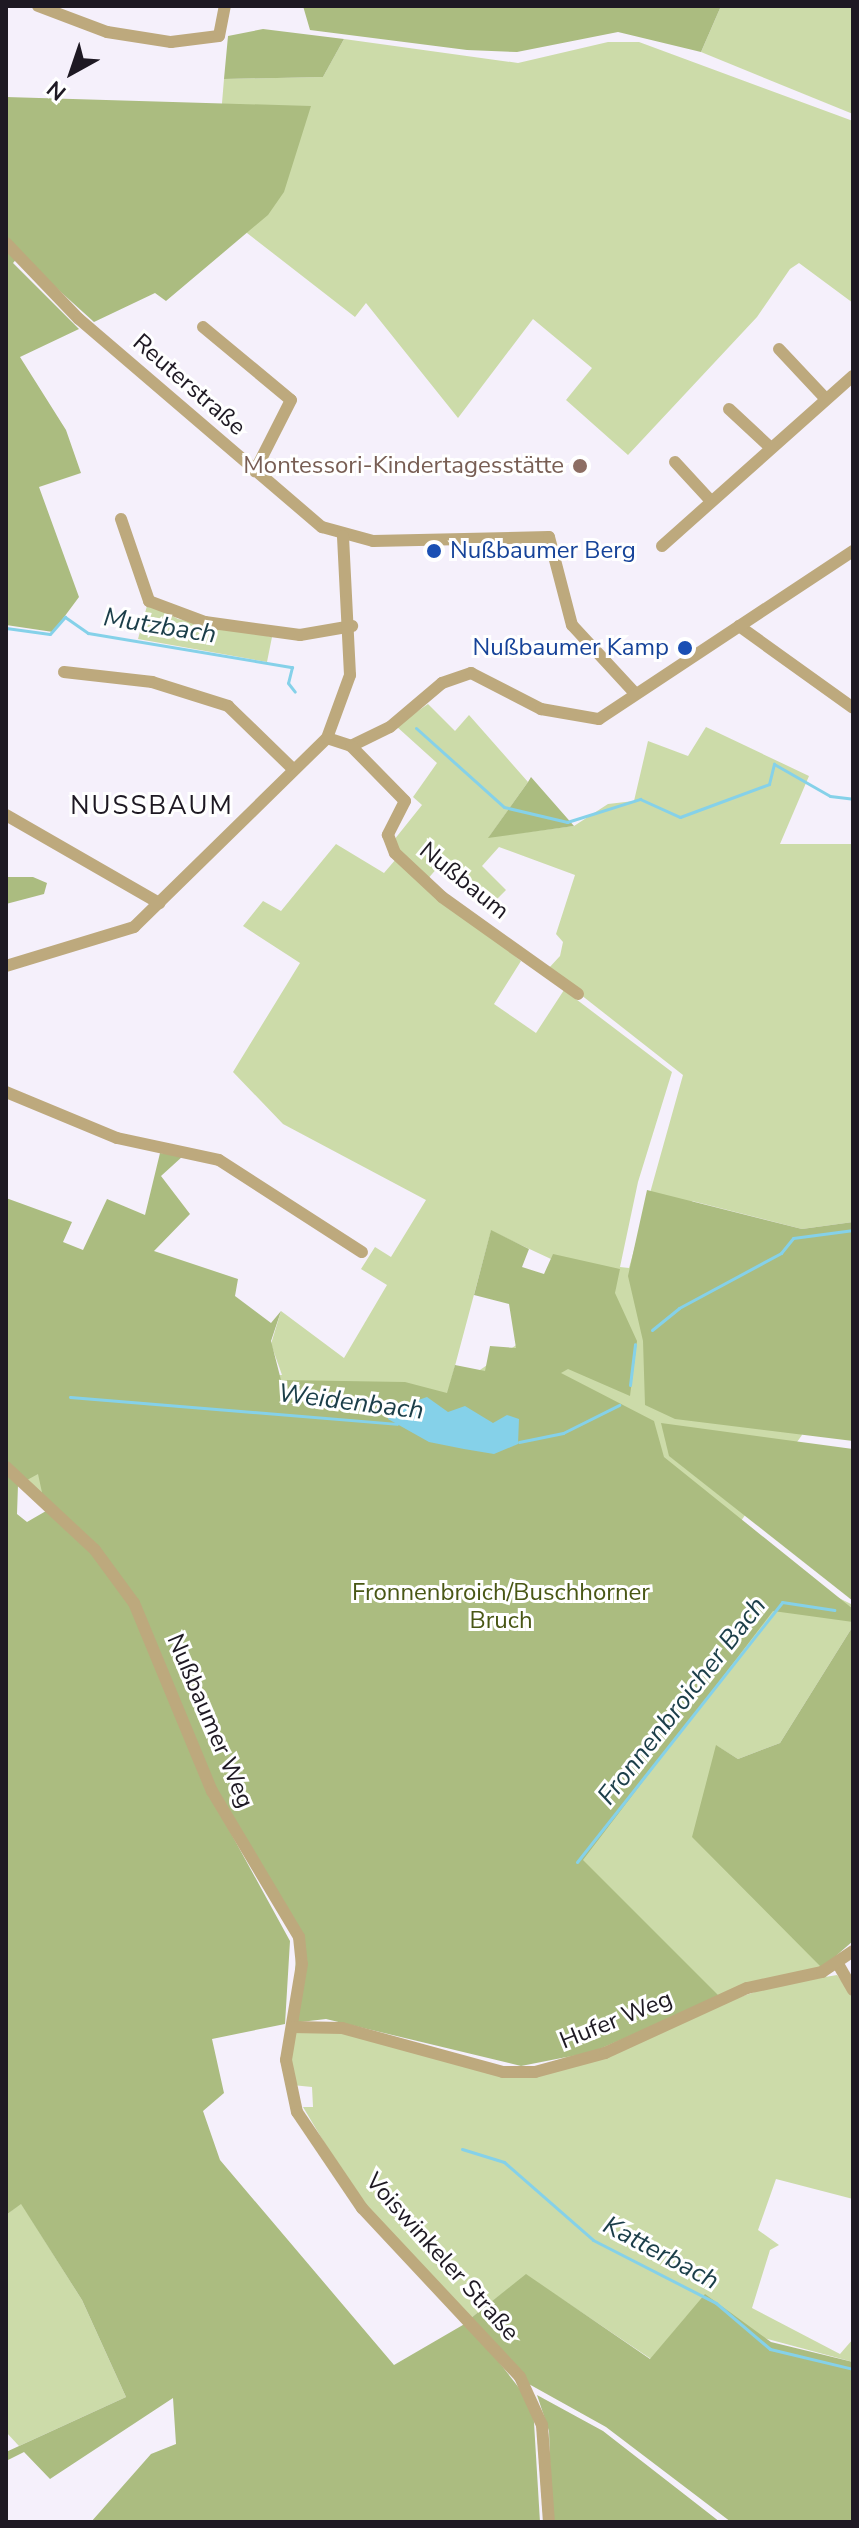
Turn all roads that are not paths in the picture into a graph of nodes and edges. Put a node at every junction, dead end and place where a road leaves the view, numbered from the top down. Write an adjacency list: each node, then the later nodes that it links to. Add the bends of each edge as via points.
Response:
1 (38, 6): 2 (street, via 107,32 171,42 219,36)
2 (225, 6)
3 (6, 243): 11 (street, Reuterstraße, via 79,319)
4 (203, 327): 11 (street, via 291,400)
5 (779, 349): 7 (street)
6 (853, 376): 7 (street)
7 (825, 398): 9 (street)
8 (729, 409): 9 (street)
9 (771, 448): 12 (street)
10 (675, 462): 12 (street)
11 (255, 471): 14 (street, Reuterstraße, via 300,512)
12 (711, 501): 15 (street)
13 (121, 519): 17 (street, via 149,601 205,622 300,635)
14 (343, 536): 17 (street); 20 (street, Reuterstraße, via 549,537 572,625)
15 (662, 546)
16 (853, 551): 18 (street)
17 (352, 626): 22 (street, via 343,709)
18 (739, 626): 20 (street); 21 (street)
19 (64, 672): 24 (street, via 152,682 228,706)
20 (633, 691): 23 (street, via 586,721 532,705 487,677 463,675)
21 (853, 708)
22 (327, 738): 23 (street); 24 (street)
23 (351, 746): 28 (street, Nußbaum, via 405,801 388,835 395,853 442,897)
24 (292, 768): 26 (street)
25 (6, 815): 26 (street)
26 (159, 903): 27 (street, via 119,935)
27 (6, 966)
28 (578, 994)
29 (6, 1092): 30 (street, via 117,1138 219,1160)
30 (362, 1252)
31 (6, 1467): 35 (street, Nußbaumer Weg, via 95,1550 134,1603 212,1791 299,1937)
32 (853, 1951): 33 (street, Hufer Weg)
33 (838, 1964): 34 (street); 35 (street, Hufer Weg, via 747,1988 605,2053 535,2072 503,2072 342,2028)
34 (853, 1990)
35 (292, 2027): 36 (street, Voiswinkeler Straße, via 286,2060 297,2112 362,2208 520,2377 542,2425)
36 (549, 2522)

